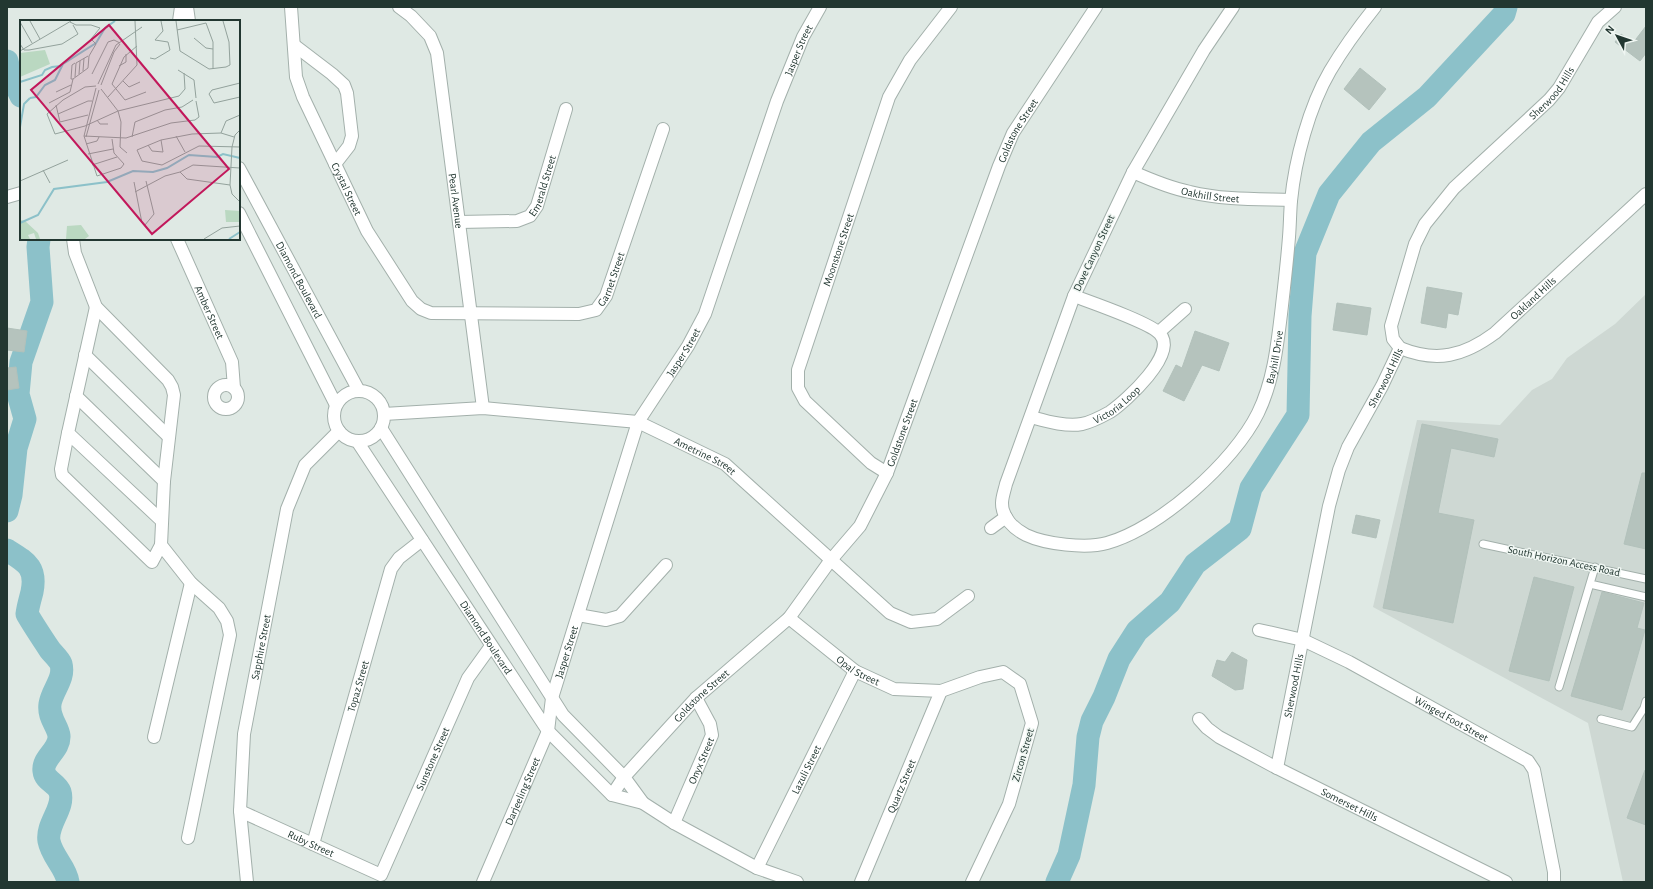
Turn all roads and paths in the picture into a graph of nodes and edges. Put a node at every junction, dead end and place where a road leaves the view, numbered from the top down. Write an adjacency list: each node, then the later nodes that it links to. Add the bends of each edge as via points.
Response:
1 (181, 7): 11 (street)
2 (187, 7): 12 (street)
3 (291, 7): 13 (street, Crystal Street)
4 (399, 7): 24 (street, Pearl Avenue, via 430,36 437,53)
5 (820, 7): 41 (street, Jasper Street, via 803,37 777,101 705,314 688,346)
6 (951, 7): 47 (street, Moonstone Street, via 910,60 890,97 798,370 798,388 805,401 870,463)
7 (1096, 7): 47 (street, Goldstone Street, via 1013,133)
8 (1233, 7): 18 (street, Dove Canyon Street, via 1204,50)
9 (1375, 7): 22 (street, Bayhill Drive, via 1330,71 1313,108 1297,165)
10 (1615, 7): 32 (street, Sherwood Hills, via 1598,22 1559,88 1549,100 1454,188 1425,224 1415,244 1391,326 1393,339)
11 (179, 20)
12 (189, 20)
13 (294, 45): 16 (street, Crystal Street, via 296,77); 16 (street, via 332,74 344,85 347,93 352,136)
14 (566, 109): 24 (street, Emerald Street, via 537,206 530,216 517,221)
15 (663, 129): 30 (street, Garnet Street, via 606,296 596,310 579,314)
16 (335, 164): 30 (street, Crystal Street, via 367,231 412,301 431,313)
17 (240, 170): 35 (street, Diamond Boulevard)
18 (1133, 172): 22 (street, Oakhill Street, via 1190,192 1239,198); 27 (street, Dove Canyon Street)
19 (20, 193): 21 (street)
20 (1646, 194): 32 (street, Oakland Hills, via 1495,333 1479,344 1462,353 1441,356 1415,354)
21 (7, 197)
22 (1291, 200): 49 (street, Bayhill Drive, via 1279,329 1269,388 1258,414 1226,458 1205,480 1163,514 1130,534 1106,543 1069,545 1030,537 1015,529)
23 (240, 215): 37 (street, Diamond Boulevard)
24 (459, 222): 30 (street, Pearl Avenue)
25 (73, 240): 28 (street, via 75,253)
26 (177, 240): 34 (street, Amber Street, via 232,362)
27 (1074, 296): 31 (street); 40 (street, Dove Canyon Street)
28 (96, 307): 33 (street); 45 (street, via 172,387 174,395)
29 (1185, 310): 31 (street)
30 (471, 314): 38 (street, Pearl Avenue)
31 (1159, 332): 40 (street, Victoria Loop, via 1164,339 1164,350 1158,360 1150,373 1110,412 1081,424)
32 (1400, 348): 66 (street, Sherwood Hills, via 1359,425 1339,470 1329,506)
33 (85, 355): 36 (street); 45 (street)
34 (234, 388)
35 (359, 390): 37 (street, via 345,395); 39 (street, via 374,395 379,400)
36 (76, 396): 44 (street); 48 (street)
37 (336, 405): 43 (street, via 334,418)
38 (483, 408): 39 (street, Ametrine Street); 41 (street, Ametrine Street)
39 (384, 414): 42 (street)
40 (1031, 418): 49 (street, Dove Canyon Street, via 1006,484 1002,503)
41 (638, 422): 55 (street, Ametrine Street, via 725,464); 63 (street, Jasper Street)
42 (381, 428): 46 (street, via 371,438); 71 (street, Diamond Boulevard)
43 (339, 431): 46 (street, via 344,436); 82 (street, Sapphire Street, via 305,465 287,509 244,734)
44 (68, 433): 50 (street); 54 (street, via 62,475 152,562)
45 (168, 436): 48 (street)
46 (357, 440): 52 (street, Diamond Boulevard)
47 (887, 473): 55 (street, Goldstone Street, via 860,526)
48 (164, 481): 50 (street)
49 (1006, 517): 51 (street)
50 (162, 521): 54 (street)
51 (991, 528)
52 (422, 540): 67 (street, Diamond Boulevard); 85 (street, Topaz Street, via 399,558 392,570)
53 (1483, 544): 57 (lane, South Horizon Access Road)
54 (161, 545): 59 (street)
55 (830, 561): 61 (street, Ametrine Street, via 890,613 911,622 937,619); 64 (street, Goldstone Street)
56 (666, 565): 63 (street, via 620,616 606,620)
57 (1595, 567): 58 (lane, South Horizon Access Road); 60 (lane)
58 (1646, 579)
59 (191, 583): 77 (street); 84 (street, via 219,608 227,620 230,635)
60 (1590, 584): 62 (lane); 69 (lane)
61 (968, 596)
62 (1646, 596)
63 (578, 615): 71 (street, Jasper Street)
64 (789, 618): 68 (street, Opal Street); 72 (street, Goldstone Street)
65 (1259, 630): 66 (street, Winged Foot Street)
66 (1303, 640): 78 (street, Sherwood Hills); 94 (street, Winged Foot Street, via 1349,662 1528,761 1534,770)
67 (491, 646): 76 (street, Diamond Boulevard); 87 (street, Sunstone Street, via 468,678)
68 (855, 671): 70 (street, Opal Street, via 894,689); 86 (street, Lazuli Street)
69 (1559, 687)
70 (941, 691): 91 (street, Quartz Street); 92 (street, Zircon Street, via 1003,672 1020,684 1032,723 1009,804)
71 (552, 698): 76 (street, Darjeeling Street); 79 (street, Diamond Boulevard, via 563,715)
72 (696, 698): 79 (street, Goldstone Street); 83 (street, Onyx Street, via 710,724 712,735)
73 (1646, 701): 75 (lane, via 1632,727)
74 (1199, 719): 78 (street, Somerset Hills, via 1220,737)
75 (1601, 720)
76 (548, 732): 80 (street, Diamond Boulevard); 89 (street, Darjeeling Street)
77 (154, 737)
78 (1277, 768): 93 (street, Somerset Hills)
79 (624, 777): 80 (street, Goldstone Street); 81 (street, Diamond Boulevard)
80 (612, 795): 81 (street, Diamond Boulevard)
81 (643, 803): 83 (street, Diamond Boulevard)
82 (240, 811): 85 (street, Ruby Street); 88 (street, Sapphire Street)
83 (674, 823): 86 (street, Diamond Boulevard)
84 (188, 838)
85 (313, 844): 87 (street, Ruby Street)
86 (757, 868): 90 (street, Diamond Boulevard)
87 (382, 875)
88 (247, 882)
89 (483, 882)
90 (797, 882)
91 (862, 882)
92 (972, 882)
93 (1506, 882)
94 (1554, 882)

